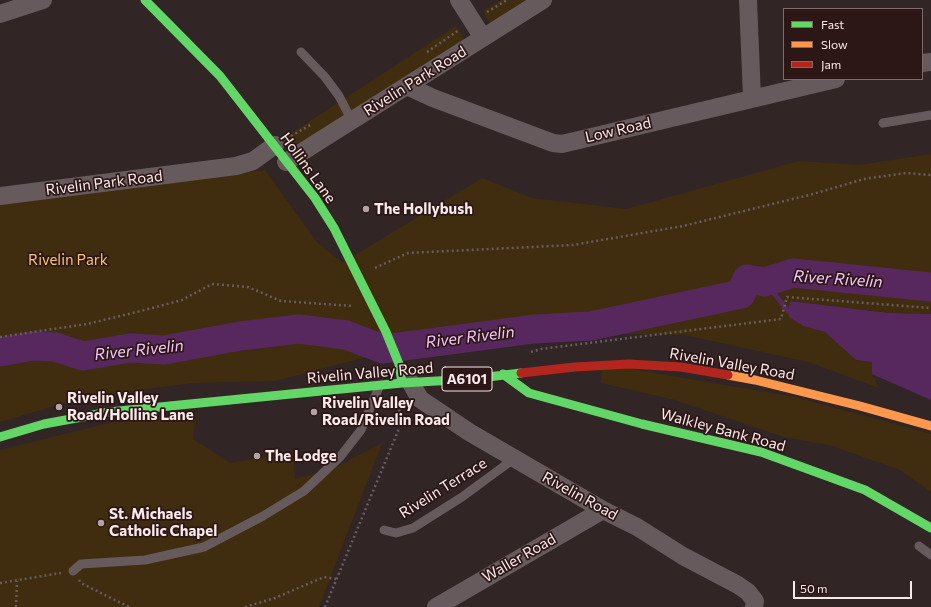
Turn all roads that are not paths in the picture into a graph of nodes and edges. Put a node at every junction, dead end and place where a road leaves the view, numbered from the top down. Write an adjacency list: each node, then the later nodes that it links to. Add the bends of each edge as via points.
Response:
1 (43, 0): 6 (street)
2 (145, 0): 15 (street, Hollins Lane, via 220,76)
3 (459, 0): 7 (street)
4 (543, 0): 7 (street, Rivelin Park Road)
5 (748, 0): 11 (street)
6 (0, 14)
7 (483, 38): 10 (street, Rivelin Park Road)
8 (301, 52): 13 (lane, via 325,77)
9 (832, 80): 11 (street, Low Road)
10 (407, 86): 11 (street, Low Road, via 546,141 562,144); 13 (street, Rivelin Park Road)
11 (752, 98)
12 (931, 115): 14 (lane)
13 (352, 121): 16 (street, Rivelin Park Road)
14 (883, 123)
15 (275, 145): 16 (street, Hollins Lane); 17 (street, Rivelin Park Road, via 253,161 236,166)
16 (286, 162): 19 (street, Hollins Lane, via 315,198 334,228 373,304)
17 (0, 196)
18 (503, 374): 19 (street, Rivelin Valley Road / A6101, via 471,379); 21 (street, Rivelin Valley Road / A6101, via 621,364 682,367 755,380); 25 (street, Walkley Bank Road, via 529,393 642,424 761,452 865,490)
19 (406, 383): 20 (street, Rivelin Valley Road / A6101); 23 (street, Rivelin Road, via 430,408)
20 (379, 385): 22 (street, Rivelin Valley Road / A6101, via 109,412 44,424); 29 (lane, via 361,430 340,457 304,491 286,502 204,547 145,560 81,564)
21 (931, 426)
22 (0, 437)
23 (515, 458): 24 (street, Rivelin Road); 26 (lane, Rivelin Terrace, via 462,497 413,528 396,532)
24 (604, 510): 30 (street, Rivelin Road, via 738,585 748,592); 31 (street, Waller Road)
25 (931, 528)
26 (384, 530)
27 (919, 546): 28 (lane)
28 (931, 554)
29 (74, 571)
30 (754, 604)
31 (436, 607)

